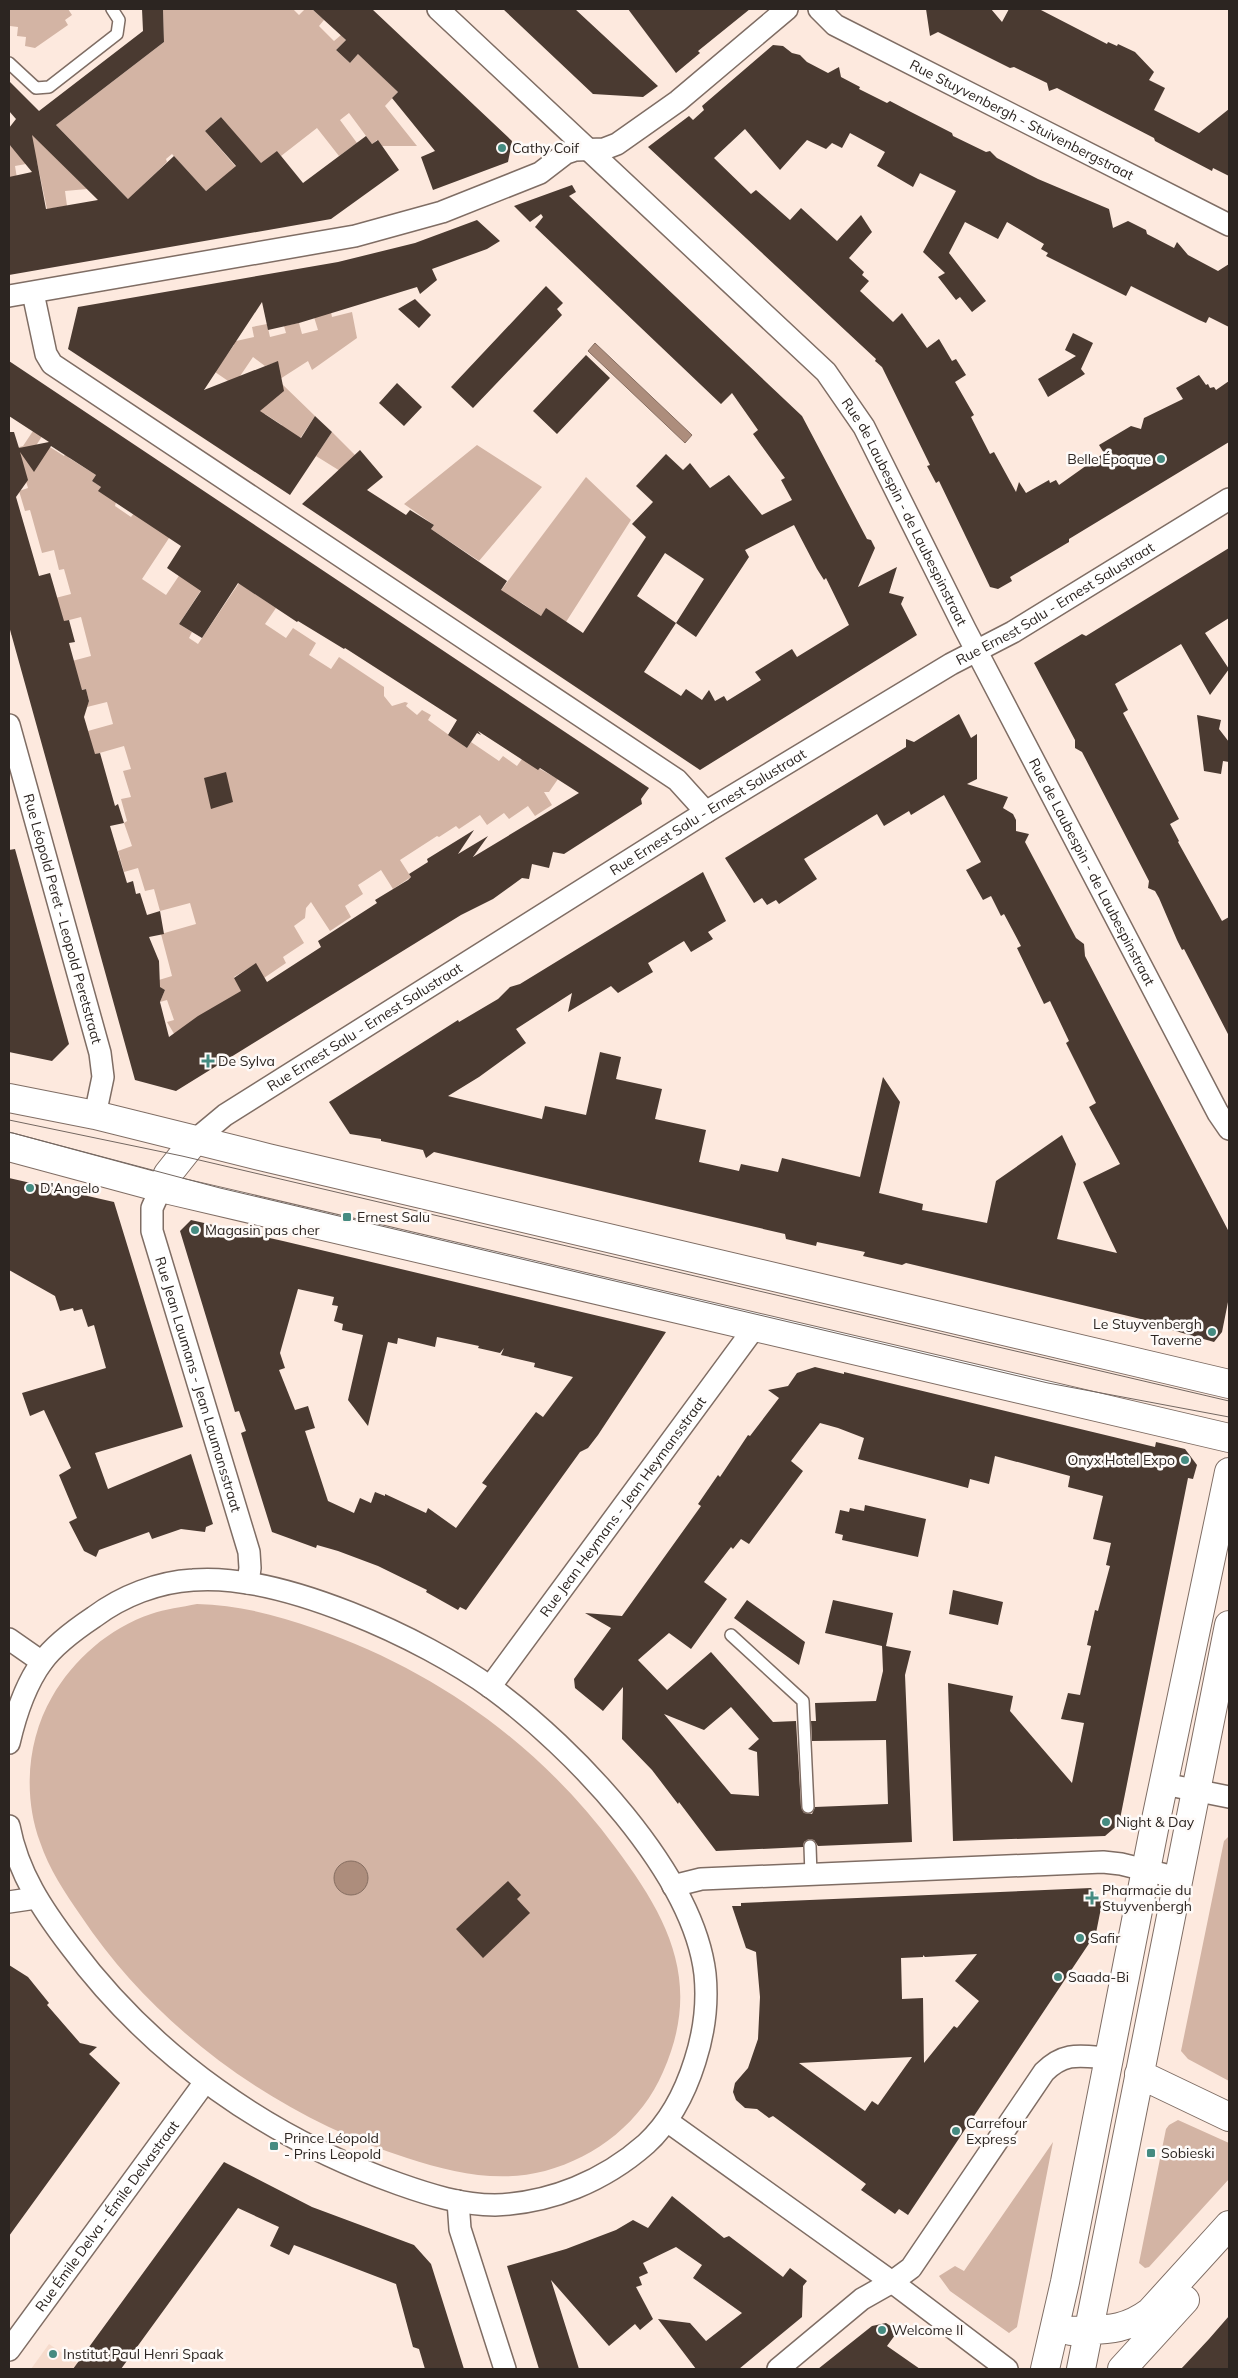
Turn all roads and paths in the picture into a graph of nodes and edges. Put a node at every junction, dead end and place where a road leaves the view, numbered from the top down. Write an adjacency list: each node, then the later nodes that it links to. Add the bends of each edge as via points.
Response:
1 (112, 9): 5 (lane, via 119,20 117,34 49,87 36,88)
2 (438, 9): 6 (street, Rue de Laubespin - de Laubespinstraat)
3 (787, 9): 6 (street, via 678,101 624,139 611,147)
4 (819, 9): 7 (street, Rue Stuyvenbergh - Stuivenbergstraat, via 835,25)
5 (9, 63)
6 (588, 149): 8 (street, via 566,154 540,173 450,209 355,236); 11 (street, Rue de Laubespin - de Laubespinstraat, via 826,372 864,427)
7 (1229, 225)
8 (34, 293): 9 (street); 13 (street, via 46,354 52,364 677,780)
9 (9, 296)
10 (1229, 499): 11 (street, Rue Ernest Salu - Ernest Salustraat)
11 (977, 651): 13 (street, Rue Ernest Salu - Ernest Salustraat); 16 (street, Rue de Laubespin - de Laubespinstraat)
12 (9, 725): 15 (street, Rue Léopold Peret - Leopold Peretstraat, via 100,1053 102,1077)
13 (706, 812): 17 (street, Rue Ernest Salu - Ernest Salustraat, via 225,1114)
14 (9, 1098): 15 (main road)
15 (95, 1115): 17 (main road)
16 (1229, 1129)
17 (195, 1140): 19 (main road); 21 (main road)
18 (9, 1147): 19 (main road)
19 (161, 1188): 20 (main road); 24 (street, Rue Jean Laumans - Jean Laumansstraat, via 152,1208 152,1231 249,1552)
20 (755, 1327): 22 (main road); 29 (street, Rue Jean Heymans - Jean Heymansstraat)
21 (1229, 1384)
22 (1229, 1438)
23 (1229, 1472): 31 (main road)
24 (248, 1583): 28 (street, via 194,1580 142,1591 107,1607 83,1624); 29 (street, via 322,1603 360,1618 432,1652)
25 (1229, 1625): 32 (main road)
26 (731, 1636): 34 (lane, via 803,1701)
27 (9, 1639): 28 (street)
28 (42, 1662): 30 (street, via 15,1721)
29 (490, 1686): 40 (street, via 590,1777 626,1819)
30 (9, 1743)
31 (1164, 1784): 32 (street); 37 (main road)
32 (1196, 1791): 33 (street); 39 (main road)
33 (1229, 1796)
34 (808, 1807)
35 (9, 1826): 41 (street, via 15,1853)
36 (810, 1846): 38 (lane)
37 (1146, 1870): 38 (street, via 1103,1862); 39 (street); 43 (main road)
38 (811, 1875): 40 (street, via 701,1879)
39 (1178, 1878): 44 (main road)
40 (673, 1886): 47 (street, via 696,1938 705,1974 706,2002 704,2028 693,2068)
41 (36, 1898): 42 (street); 45 (street, via 84,1965 115,2001)
42 (9, 1902)
43 (1108, 2058): 51 (street, via 1063,2058 1044,2072 911,2268); 53 (main road)
44 (1140, 2074): 46 (main road); 52 (main road)
45 (205, 2082): 48 (street, via 314,2149 369,2174); 54 (street, Rue Émile Delva - Émile Delvastraat)
46 (1229, 2117)
47 (668, 2121): 48 (street, via 628,2160 573,2190 531,2201 492,2205); 51 (street)
48 (458, 2201): 55 (street, via 460,2229)
49 (1229, 2226): 52 (main road, via 1140,2320 1122,2328)
50 (1229, 2250): 60 (main road)
51 (892, 2282): 56 (street, via 862,2299); 57 (street)
52 (1088, 2330): 53 (main road); 59 (main road)
53 (1054, 2333): 58 (main road)
54 (9, 2350)
55 (505, 2369)
56 (778, 2369)
57 (1007, 2369)
58 (1045, 2369)
59 (1080, 2369)
60 (1122, 2369)

